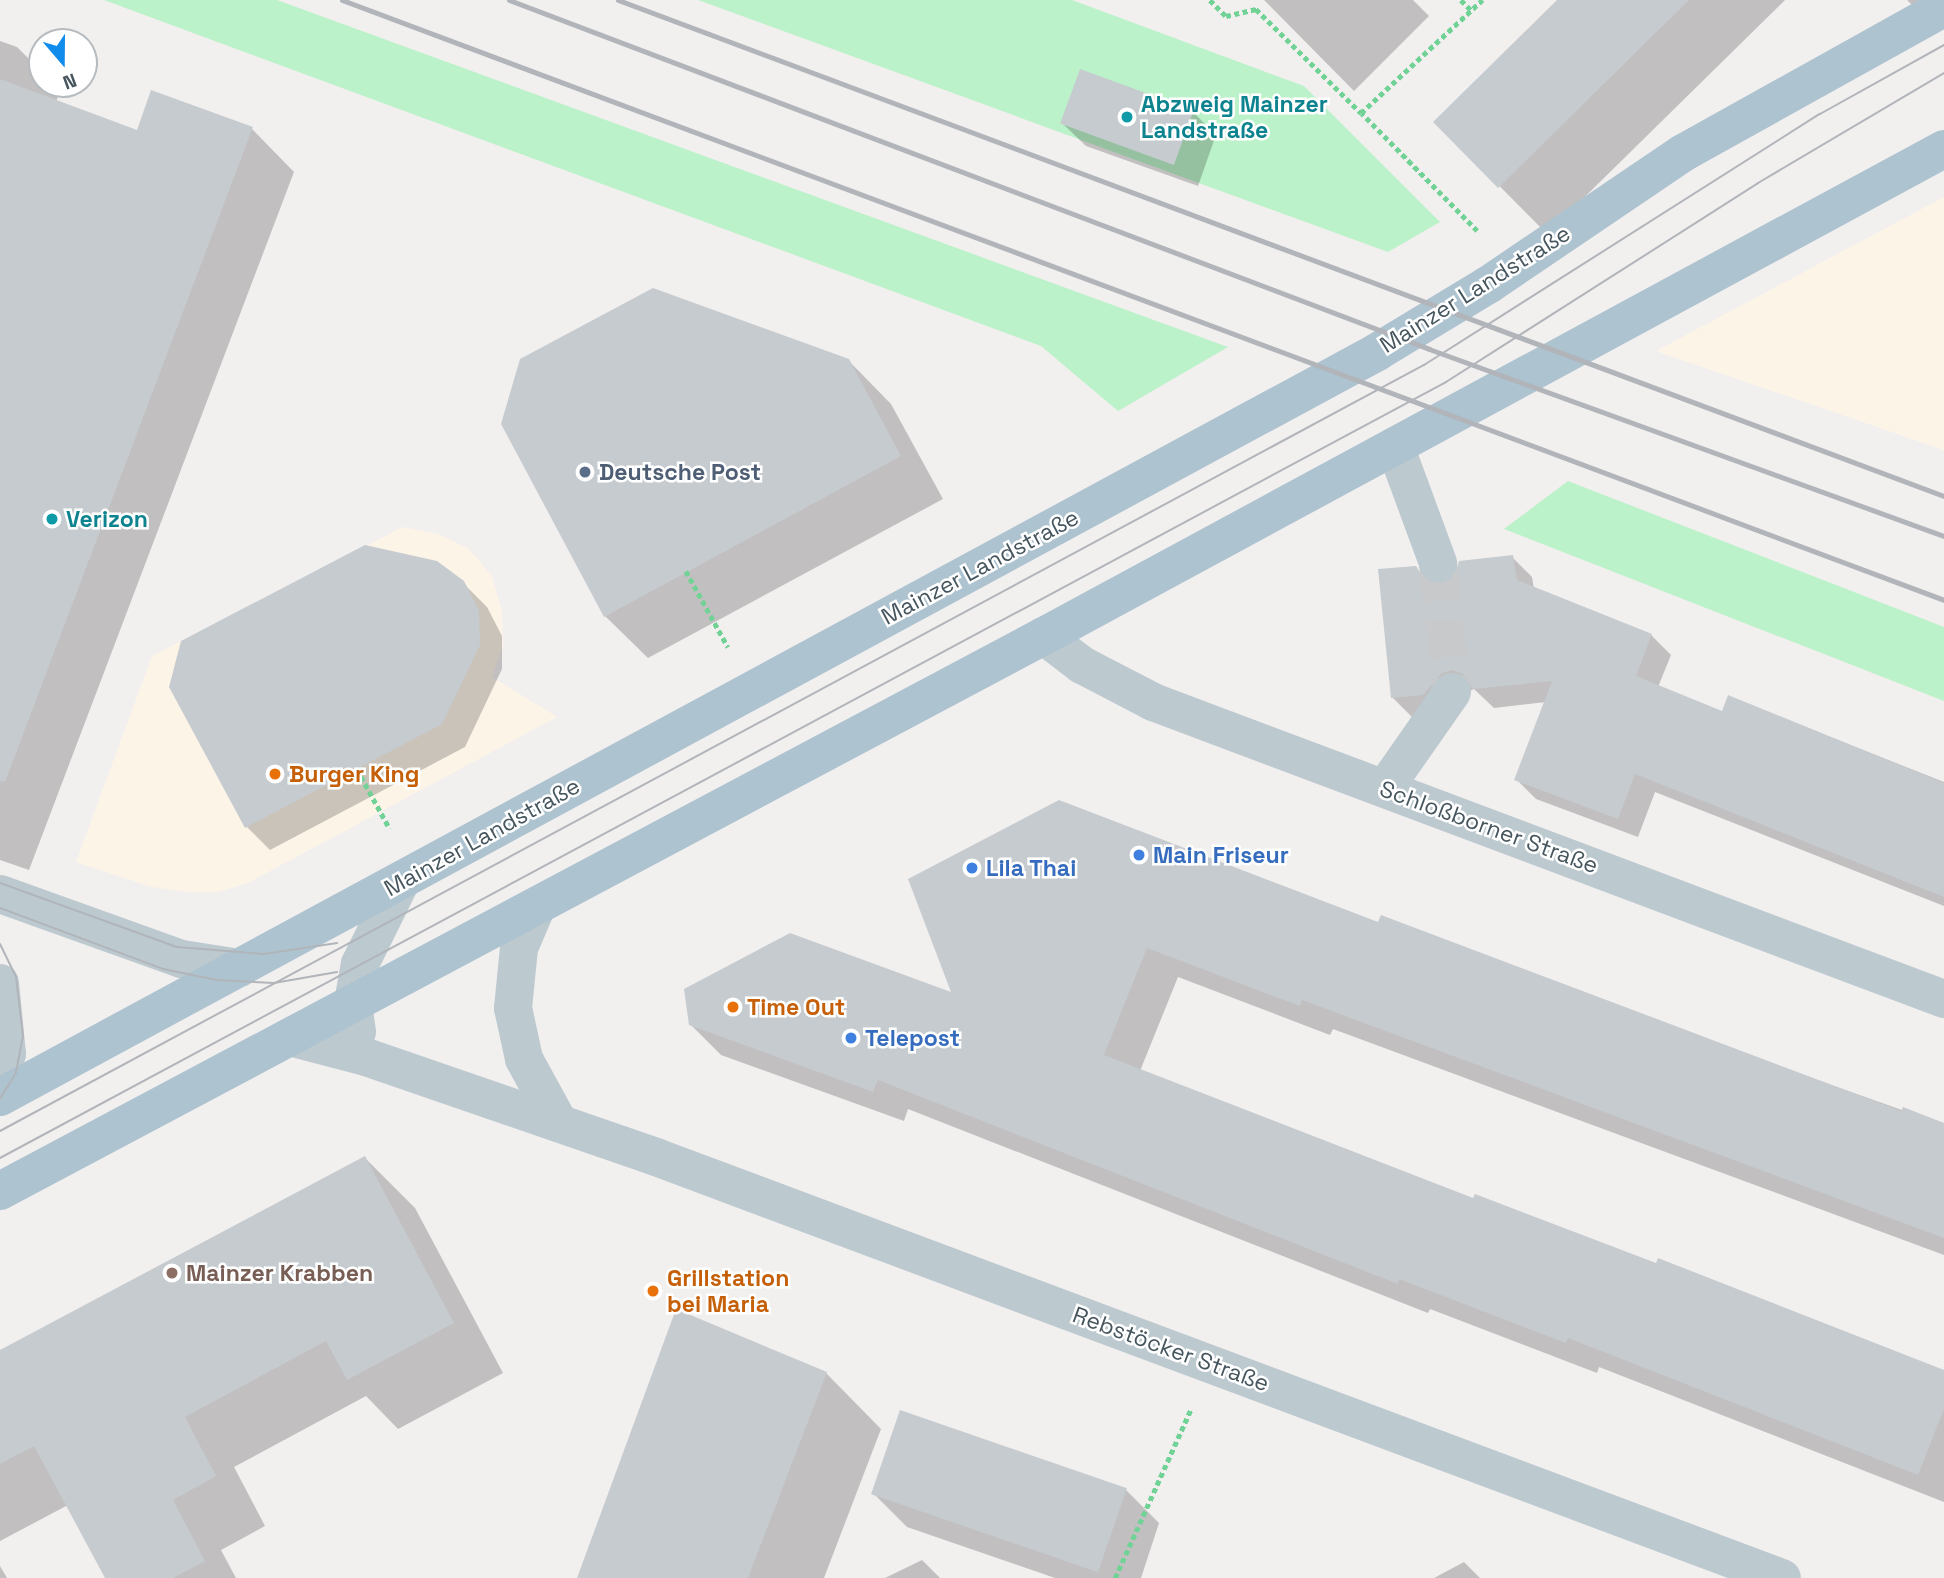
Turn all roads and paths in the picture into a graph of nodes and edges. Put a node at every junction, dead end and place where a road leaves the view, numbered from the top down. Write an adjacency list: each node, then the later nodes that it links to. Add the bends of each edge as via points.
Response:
1 (1210, 0): 6 (path, via 1226,16 1256,9)
2 (1461, 0): 5 (path)
3 (1482, 0): 5 (path)
4 (1944, 8): 18 (main road, Mainzer Landstraße, via 1683,153 1488,285 1377,352)
5 (1471, 10): 6 (path)
6 (1361, 114): 8 (path)
7 (1943, 153): 9 (main road)
8 (1477, 231)
9 (1395, 446): 10 (street); 12 (main road)
10 (1438, 564)
11 (686, 572): 13 (path)
12 (1044, 636): 16 (street, Schloßborner Straße, via 1082,665 1153,702); 20 (main road)
13 (728, 647)
14 (1452, 692): 16 (street)
15 (357, 769): 17 (path)
16 (1385, 788): 23 (street, Schloßborner Straße)
17 (390, 830)
18 (401, 881): 21 (main road, Mainzer Landstraße); 24 (street, via 360,964)
19 (0, 894): 21 (street, via 182,960)
20 (536, 908): 24 (main road); 29 (street, via 520,948 513,1008 524,1059)
21 (239, 968): 28 (main road, Mainzer Landstraße)
22 (0, 983): 27 (street, via 7,1054)
23 (1944, 999)
24 (353, 1003): 25 (main road); 26 (street)
25 (290, 1037): 26 (street, Rebstöcker Straße); 30 (main road)
26 (366, 1057): 29 (street, Rebstöcker Straße)
27 (0, 1073)
28 (0, 1097)
29 (559, 1123): 31 (street, Rebstöcker Straße)
30 (0, 1191)
31 (1212, 1364): 32 (path); 33 (street, Rebstöcker Straße)
32 (1115, 1578)
33 (1782, 1578)

